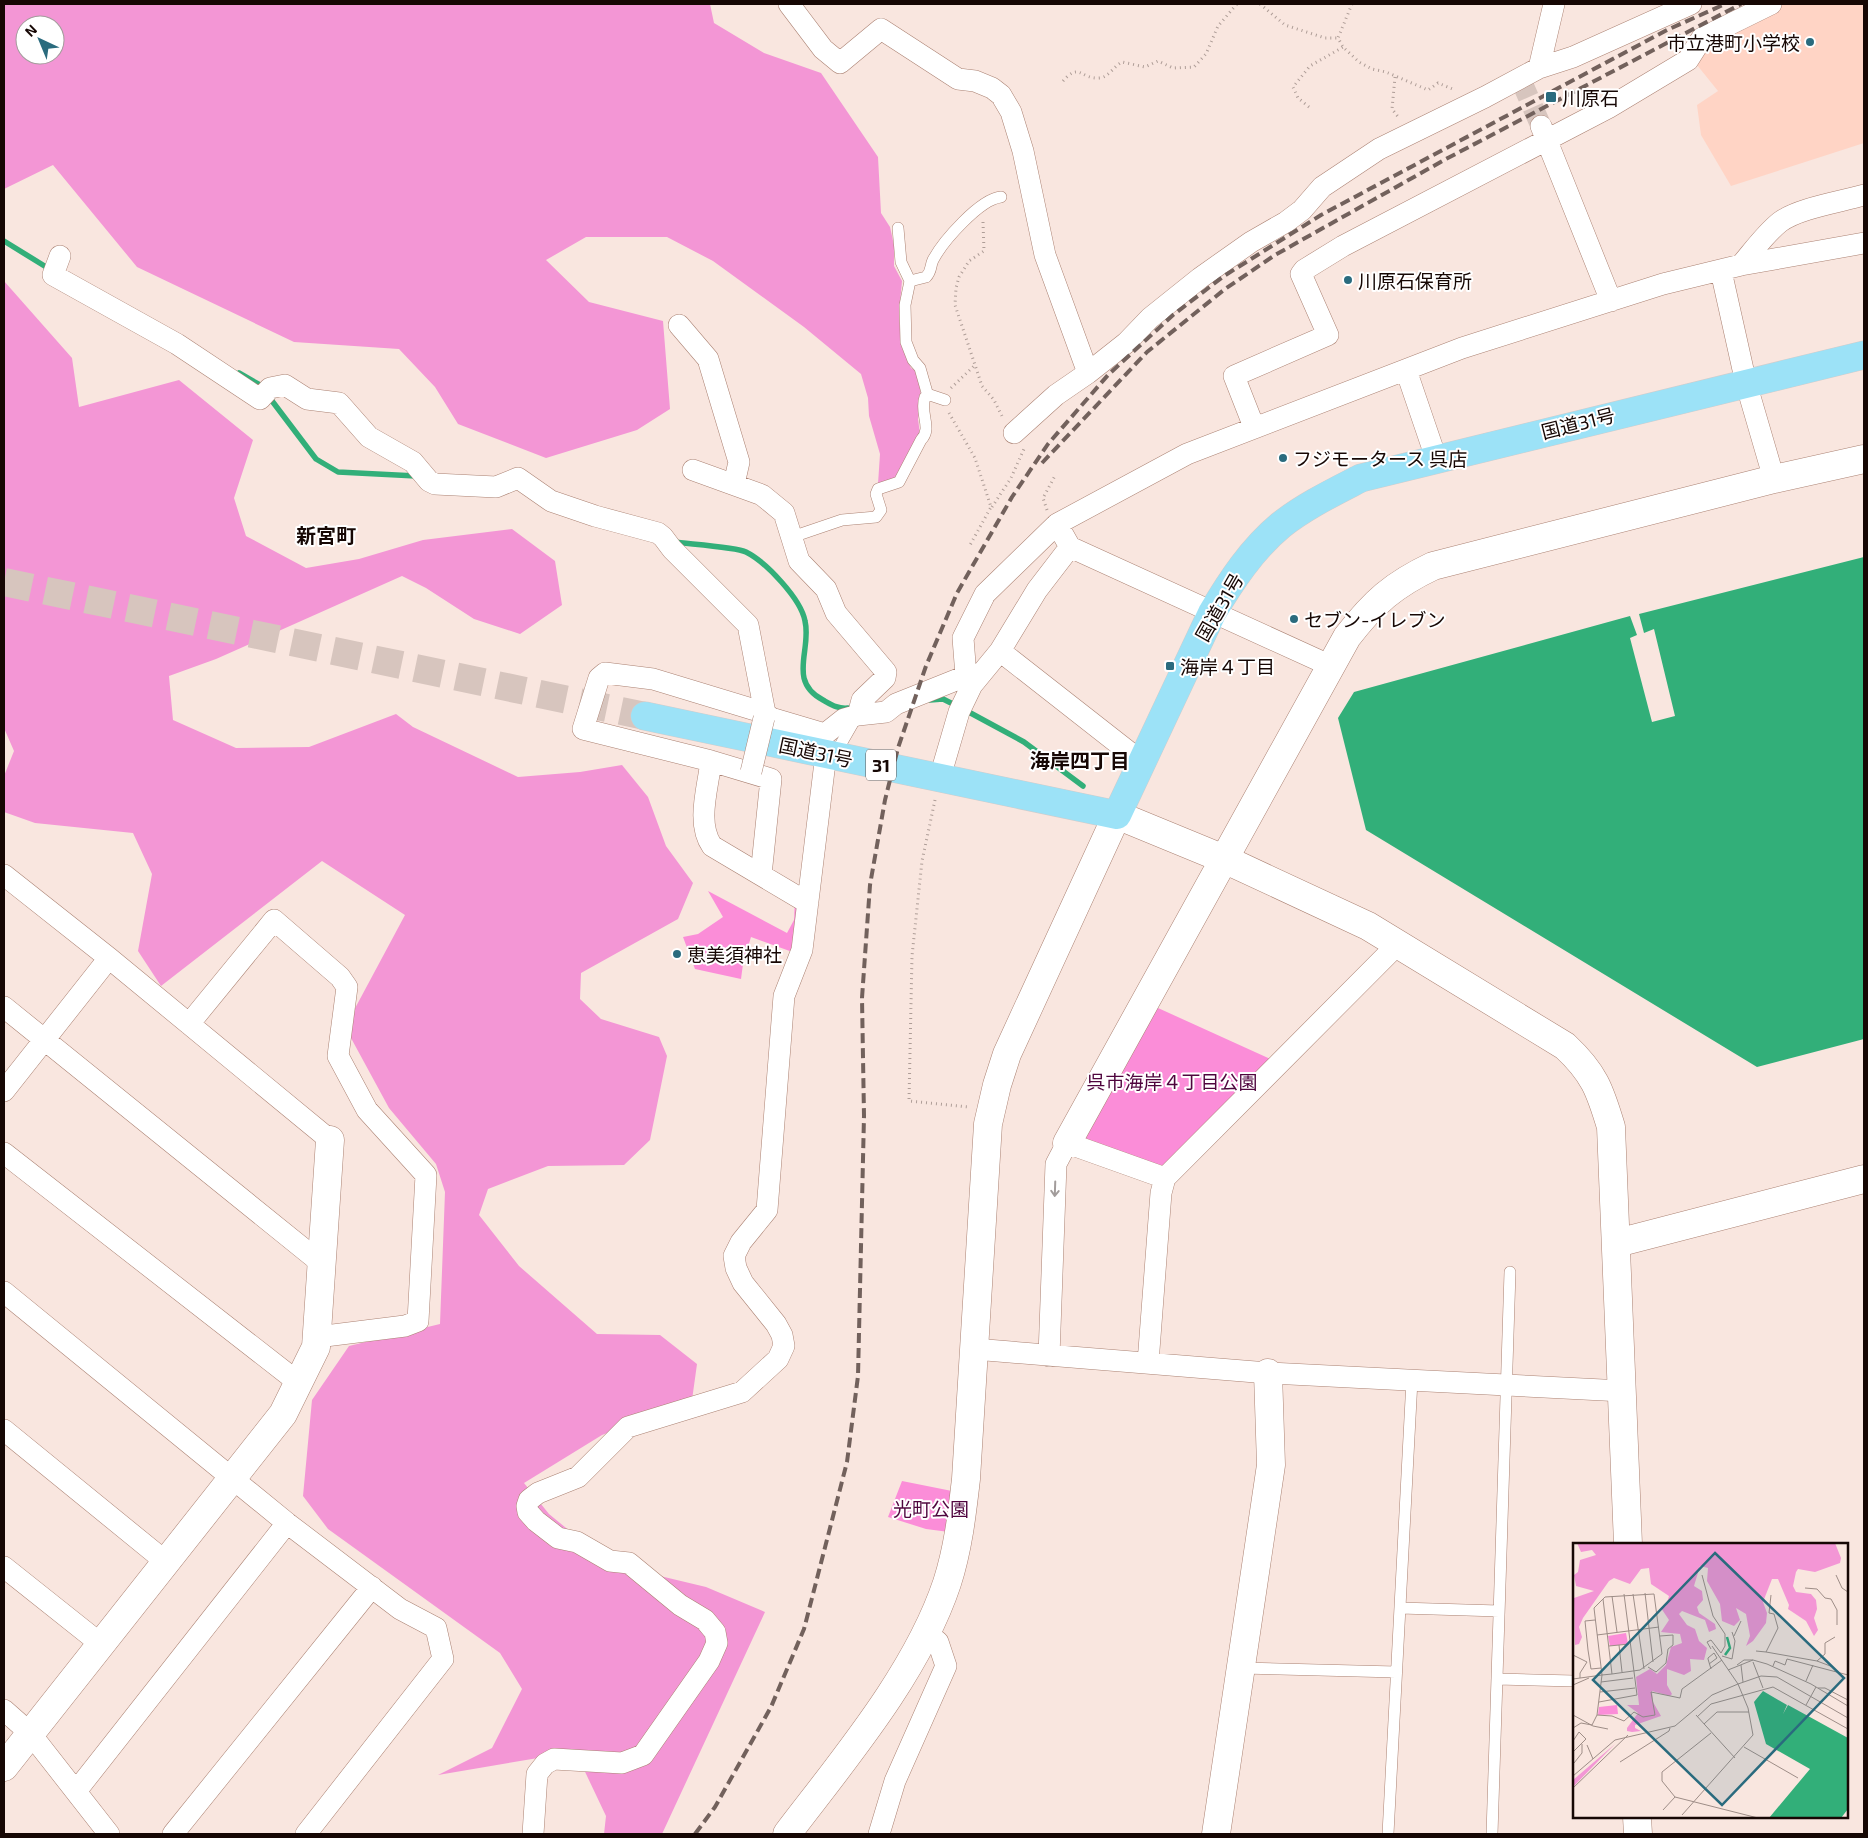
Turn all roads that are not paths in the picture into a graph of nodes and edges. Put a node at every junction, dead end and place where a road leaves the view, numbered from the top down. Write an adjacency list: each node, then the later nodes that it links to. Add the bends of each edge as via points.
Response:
1 (789, 4): 18 (street, via 823,49 840,63 881,29 958,79 976,81 1001,95 1011,112 1023,151 1045,255)
2 (1554, 4): 5 (street)
3 (1691, 4): 5 (street, via 1575,56)
4 (1772, 4): 6 (street, via 1702,38 1688,60 1608,108)
5 (1539, 68): 18 (street, via 1378,149 1322,187 1291,218 1200,278)
6 (1543, 132): 14 (street); 22 (street, via 1304,270 1301,274 1328,335 1234,376)
7 (1864, 195): 12 (street, via 1781,222)
8 (1001, 197): 13 (lane, via 988,201 945,241 931,262 932,269 926,277)
9 (898, 228): 13 (lane, via 901,262)
10 (1864, 243): 12 (street)
11 (57, 263): 38 (street, via 177,344 265,393 285,385 306,398 339,403 369,438 413,462 435,484 496,486 518,478 551,501 658,533 748,625)
12 (1731, 268): 14 (street, via 1663,284); 19 (street)
13 (910, 281): 20 (lane, via 905,305 906,342 920,368)
14 (1611, 301): 17 (street, via 1462,348)
15 (679, 325): 28 (street, via 708,358 739,462)
16 (1864, 355): 19 (highway, 国道31号)
17 (1406, 370): 22 (street); 24 (street)
18 (1088, 373): 23 (street, via 1056,395)
19 (1746, 383): 24 (highway, 国道31号); 27 (street)
20 (928, 396): 21 (lane); 30 (lane, via 922,410 928,429 926,435 900,482 878,489 879,514 869,519 842,520)
21 (945, 400)
22 (1254, 427): 29 (street, via 1187,454)
23 (1020, 440)
24 (1436, 458): 32 (highway, 国道31号, via 1361,478 1290,519 1244,564)
25 (1864, 459): 27 (street)
26 (693, 470): 28 (street)
27 (1774, 479): 34 (street, via 1433,566 1402,581 1367,611)
28 (734, 484): 30 (street, via 762,495 784,513)
29 (1057, 524): 31 (street); 35 (street, via 985,594 963,638)
30 (792, 537): 36 (street, via 799,561 826,589 836,613 886,672 886,678)
31 (1070, 547): 32 (street); 33 (street, via 1037,590)
32 (1212, 613): 34 (street); 41 (highway, 国道31号)
33 (1000, 651): 35 (street); 41 (street)
34 (1331, 666): 45 (street)
35 (965, 694): 36 (street, via 896,704 886,712); 43 (street)
36 (860, 709): 38 (street, via 825,734); 39 (lane)
37 (645, 716): 39 (highway, 国道31号 / 31)
38 (764, 716): 40 (street, via 653,678 606,673 599,678 584,728); 42 (street, bridge)
39 (830, 755): 43 (highway, 国道31号 / 31); 48 (street)
40 (711, 761): 42 (street); 47 (street, via 704,815 705,835 712,846)
41 (1143, 763): 44 (highway, 国道31号)
42 (751, 772): 47 (street, via 772,779)
43 (940, 777): 44 (highway, 国道31号 / 31)
44 (1117, 815): 45 (street); 65 (street, via 1011,1046 997,1085 988,1124)
45 (1224, 859): 49 (street, via 1368,926); 56 (street)
46 (4, 875): 50 (street)
47 (761, 875): 48 (street)
48 (808, 903): 96 (street, via 802,950 784,996 767,1210 734,1256 743,1283 782,1334 784,1346 778,1359 742,1392 628,1427 578,1477 538,1493 528,1500 527,1506 536,1521 558,1538 577,1542 610,1561 629,1563 680,1605 706,1620 715,1632 717,1643 709,1661 643,1755 622,1763 554,1759 546,1764 537,1774)
49 (1398, 944): 58 (street); 60 (street, via 1565,1046 1585,1064 1599,1089 1611,1127)
50 (109, 958): 52 (street); 53 (street)
51 (4, 1007): 53 (street)
52 (189, 1024): 55 (street); 64 (street, via 274,920 340,976 348,987 338,1056 367,1110 426,1175 418,1321 405,1326)
53 (44, 1040): 54 (street); 61 (street)
54 (4, 1091)
55 (330, 1140): 61 (street)
56 (1067, 1143): 58 (street); 66 (street, one-way to 66, via 1056,1164)
57 (4, 1153): 70 (street)
58 (1165, 1178): 67 (street, via 1161,1193)
59 (1864, 1179): 60 (street)
60 (1617, 1243): 72 (street)
61 (321, 1264): 64 (street)
62 (1510, 1272): 71 (lane)
63 (7, 1302): 74 (street)
64 (317, 1337): 70 (street, via 316,1347)
65 (974, 1349): 66 (street); 82 (street, via 961,1527 947,1583)
66 (1050, 1356): 67 (street)
67 (1148, 1363): 68 (street)
68 (1268, 1373): 69 (street); 84 (street, via 1271,1465)
69 (1412, 1380): 71 (street); 80 (lane)
70 (299, 1383): 74 (street, via 283,1414)
71 (1506, 1385): 72 (street); 81 (lane)
72 (1623, 1391): 76 (street)
73 (4, 1430): 77 (street)
74 (230, 1478): 75 (street); 77 (street)
75 (288, 1523): 79 (street); 91 (street)
76 (1628, 1543)
77 (166, 1562): 83 (street)
78 (4, 1566): 83 (street)
79 (372, 1587): 94 (street); 95 (street, via 400,1609 436,1628 443,1659)
80 (1400, 1608): 81 (lane); 85 (lane)
81 (1499, 1611): 86 (lane)
82 (926, 1632): 97 (street, via 886,1700); 98 (street, via 938,1642 946,1666 896,1781)
83 (102, 1645): 89 (street)
84 (1239, 1668): 85 (lane); 99 (street)
85 (1396, 1672): 100 (lane)
86 (1497, 1679): 87 (lane); 101 (lane)
87 (1573, 1680)
88 (4, 1710): 89 (street)
89 (30, 1733): 90 (street); 91 (street)
90 (4, 1767)
91 (77, 1790): 93 (street)
92 (1637, 1818): 102 (street)
93 (109, 1834)
94 (173, 1834)
95 (306, 1834)
96 (533, 1834)
97 (787, 1834)
98 (879, 1834)
99 (1216, 1834)
100 (1388, 1834)
101 (1492, 1834)
102 (1638, 1834)

